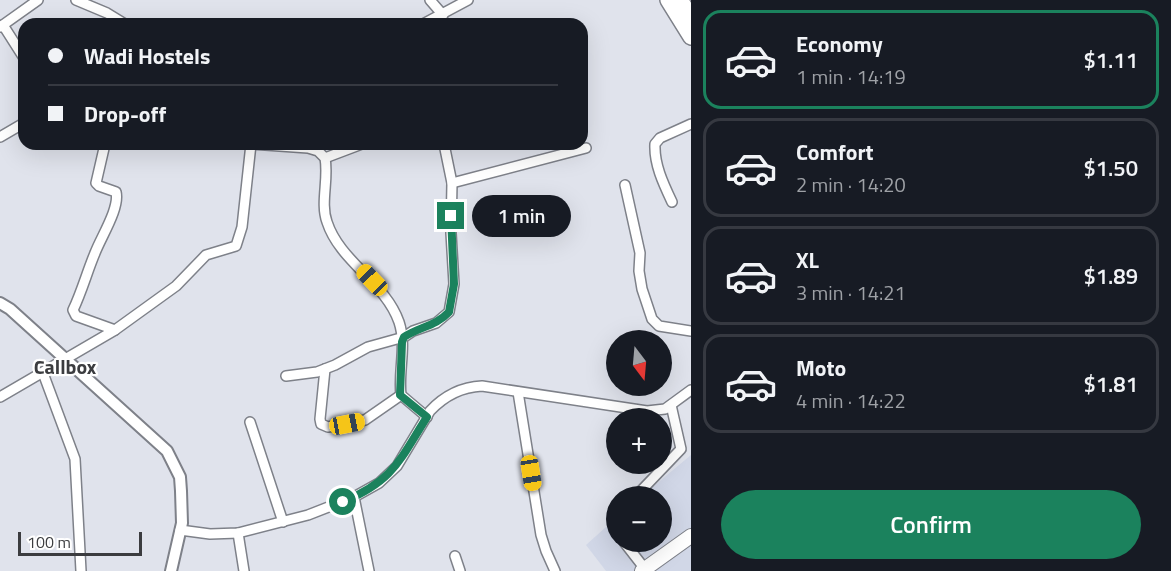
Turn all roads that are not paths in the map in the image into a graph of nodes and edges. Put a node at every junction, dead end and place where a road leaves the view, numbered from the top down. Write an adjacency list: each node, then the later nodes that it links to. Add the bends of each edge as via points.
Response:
1 (38, 0): 11 (street)
2 (76, 0): 9 (street)
3 (430, 0): 7 (street)
4 (468, 0): 7 (street)
5 (668, 0): 12 (highway)
6 (681, 0): 8 (main road)
7 (444, 15): 10 (street)
8 (691, 16)
9 (115, 18)
10 (437, 18)
11 (1, 26): 13 (street)
12 (691, 37)
13 (18, 50)
14 (691, 124): 26 (street, via 655,144 661,178)
15 (18, 126): 16 (street)
16 (0, 137)
17 (104, 150): 28 (street, via 96,183 116,192 117,199 73,310 76,316)
18 (249, 150): 28 (street, via 242,227 236,246 206,255 176,286)
19 (315, 150): 23 (street)
20 (346, 150): 23 (street)
21 (445, 150): 24 (street)
22 (578, 150): 24 (street)
23 (325, 158): 30 (street, via 325,217 330,231 388,302)
24 (452, 183): 30 (street, via 454,284 449,312 436,323)
25 (625, 185): 29 (street, via 640,253 642,289 652,319 659,326)
26 (672, 201)
27 (0, 303): 31 (street)
28 (115, 330): 31 (street)
29 (691, 331)
30 (404, 337): 32 (street, via 368,346); 37 (street)
31 (65, 358): 33 (street); 45 (street, via 167,451 180,477)
32 (325, 369): 34 (street); 37 (street, via 320,419 328,428 365,420)
33 (43, 373): 38 (street); 51 (street, via 75,459)
34 (285, 376)
35 (691, 390): 39 (street)
36 (518, 392): 39 (street, via 647,411); 40 (street, via 469,387 443,399); 56 (street, via 541,535)
37 (400, 395): 40 (street)
38 (0, 397)
39 (671, 405): 42 (street, via 681,449)
40 (427, 417): 43 (street, via 397,465 379,483)
41 (250, 422): 44 (street)
42 (646, 486)
43 (354, 497): 44 (street); 54 (street)
44 (283, 522): 46 (street)
45 (180, 530): 46 (street); 52 (street)
46 (238, 533): 53 (street)
47 (691, 536): 50 (main road)
48 (631, 552): 50 (street)
49 (455, 556): 55 (street)
50 (643, 570)
51 (81, 571)
52 (171, 571)
53 (244, 571)
54 (369, 571)
55 (460, 571)
56 (555, 571)

